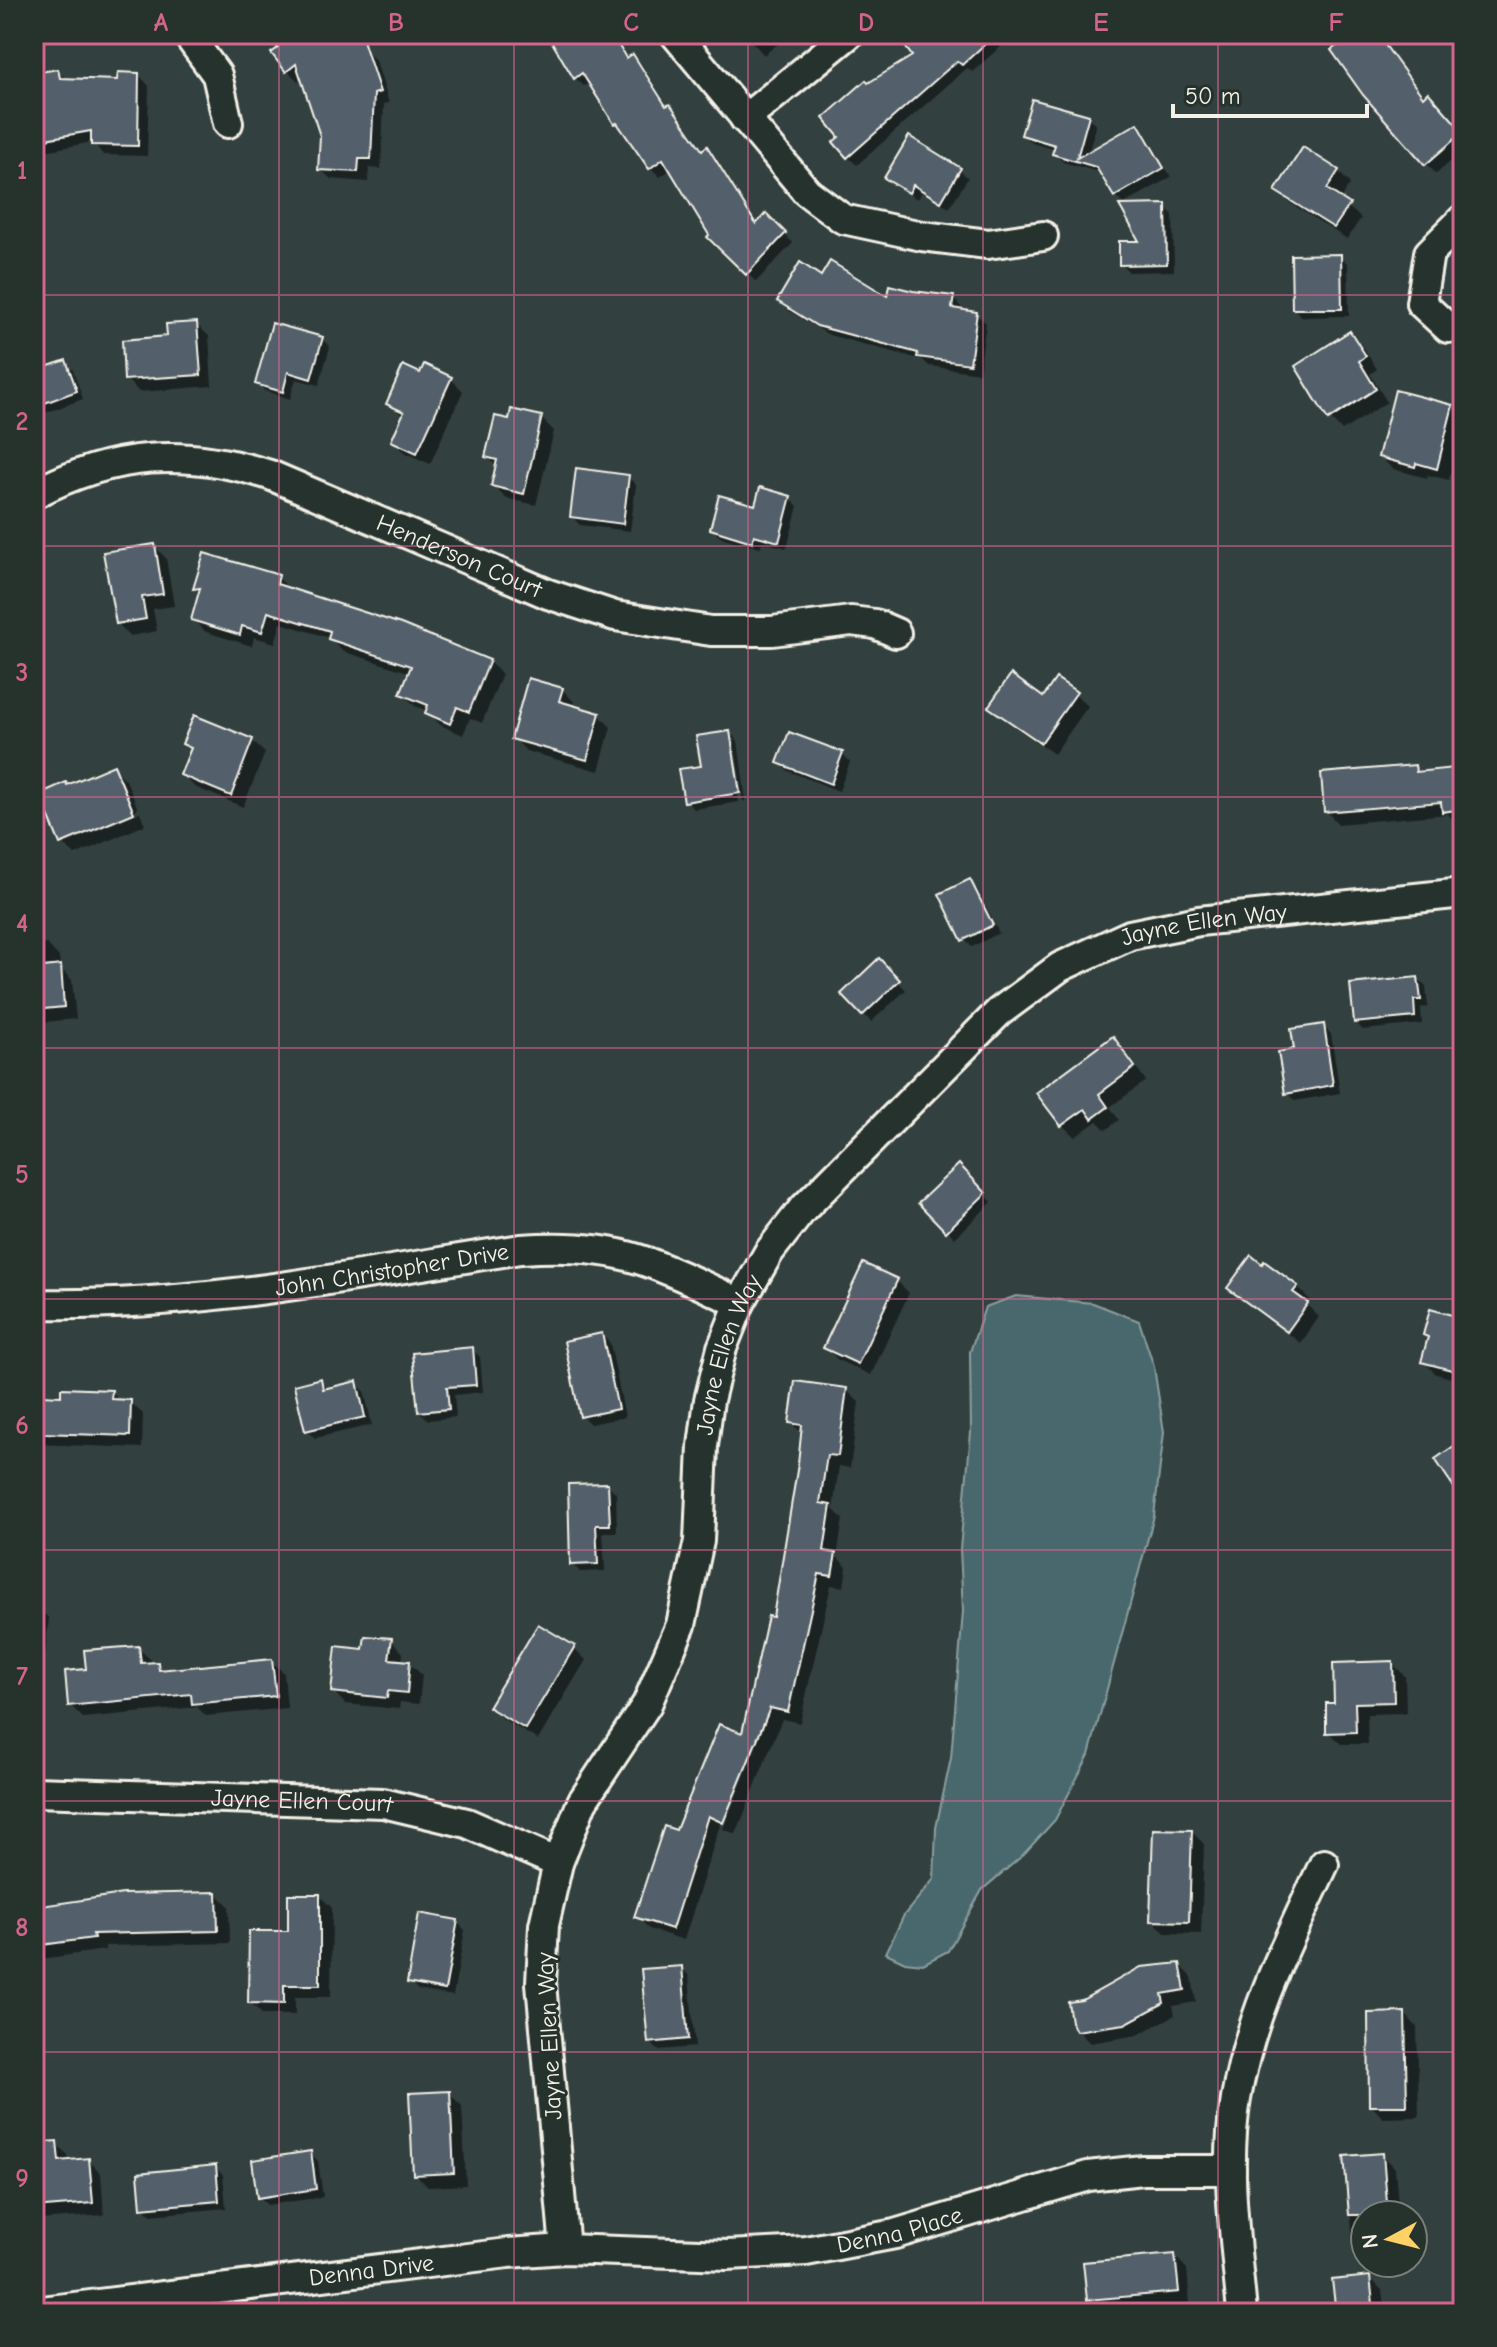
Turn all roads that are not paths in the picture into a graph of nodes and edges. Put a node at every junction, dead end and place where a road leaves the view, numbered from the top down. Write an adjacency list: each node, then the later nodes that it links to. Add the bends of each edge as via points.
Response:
1 (187, 34): 5 (street, via 217,75)
2 (675, 34): 4 (street)
3 (849, 34): 4 (street)
4 (745, 119): 7 (street, via 807,192 843,219 988,244)
5 (228, 123)
6 (1463, 219): 8 (street, via 1429,253 1421,303 1448,328)
7 (1043, 236)
8 (1463, 326)
9 (34, 494): 10 (street, Henderson Court, via 88,470 142,458 198,458 270,475 548,594 615,616 711,631 772,631 851,621)
10 (896, 633)
11 (1463, 893): 12 (street, Jayne Ellen Way, via 1199,921 1130,935 1060,967 999,1012 802,1210 769,1252)
12 (740, 1303): 13 (street, John Christopher Drive, via 639,1259 558,1247 236,1293); 15 (street, Jayne Ellen Way, via 709,1400 699,1541 681,1625 647,1704 582,1802)
13 (34, 1304)
14 (34, 1792): 15 (street, Jayne Ellen Court, via 383,1803 467,1823)
15 (558, 1863): 18 (street, Jayne Ellen Way, via 544,1925 541,1983)
16 (1324, 1864): 17 (street, via 1251,2031 1235,2101)
17 (1231, 2170): 18 (street, Denna Place, via 1088,2176 895,2234 806,2251 727,2255); 20 (street)
18 (565, 2249): 19 (street, Denna Drive)
19 (34, 2312)
20 (1242, 2313)

